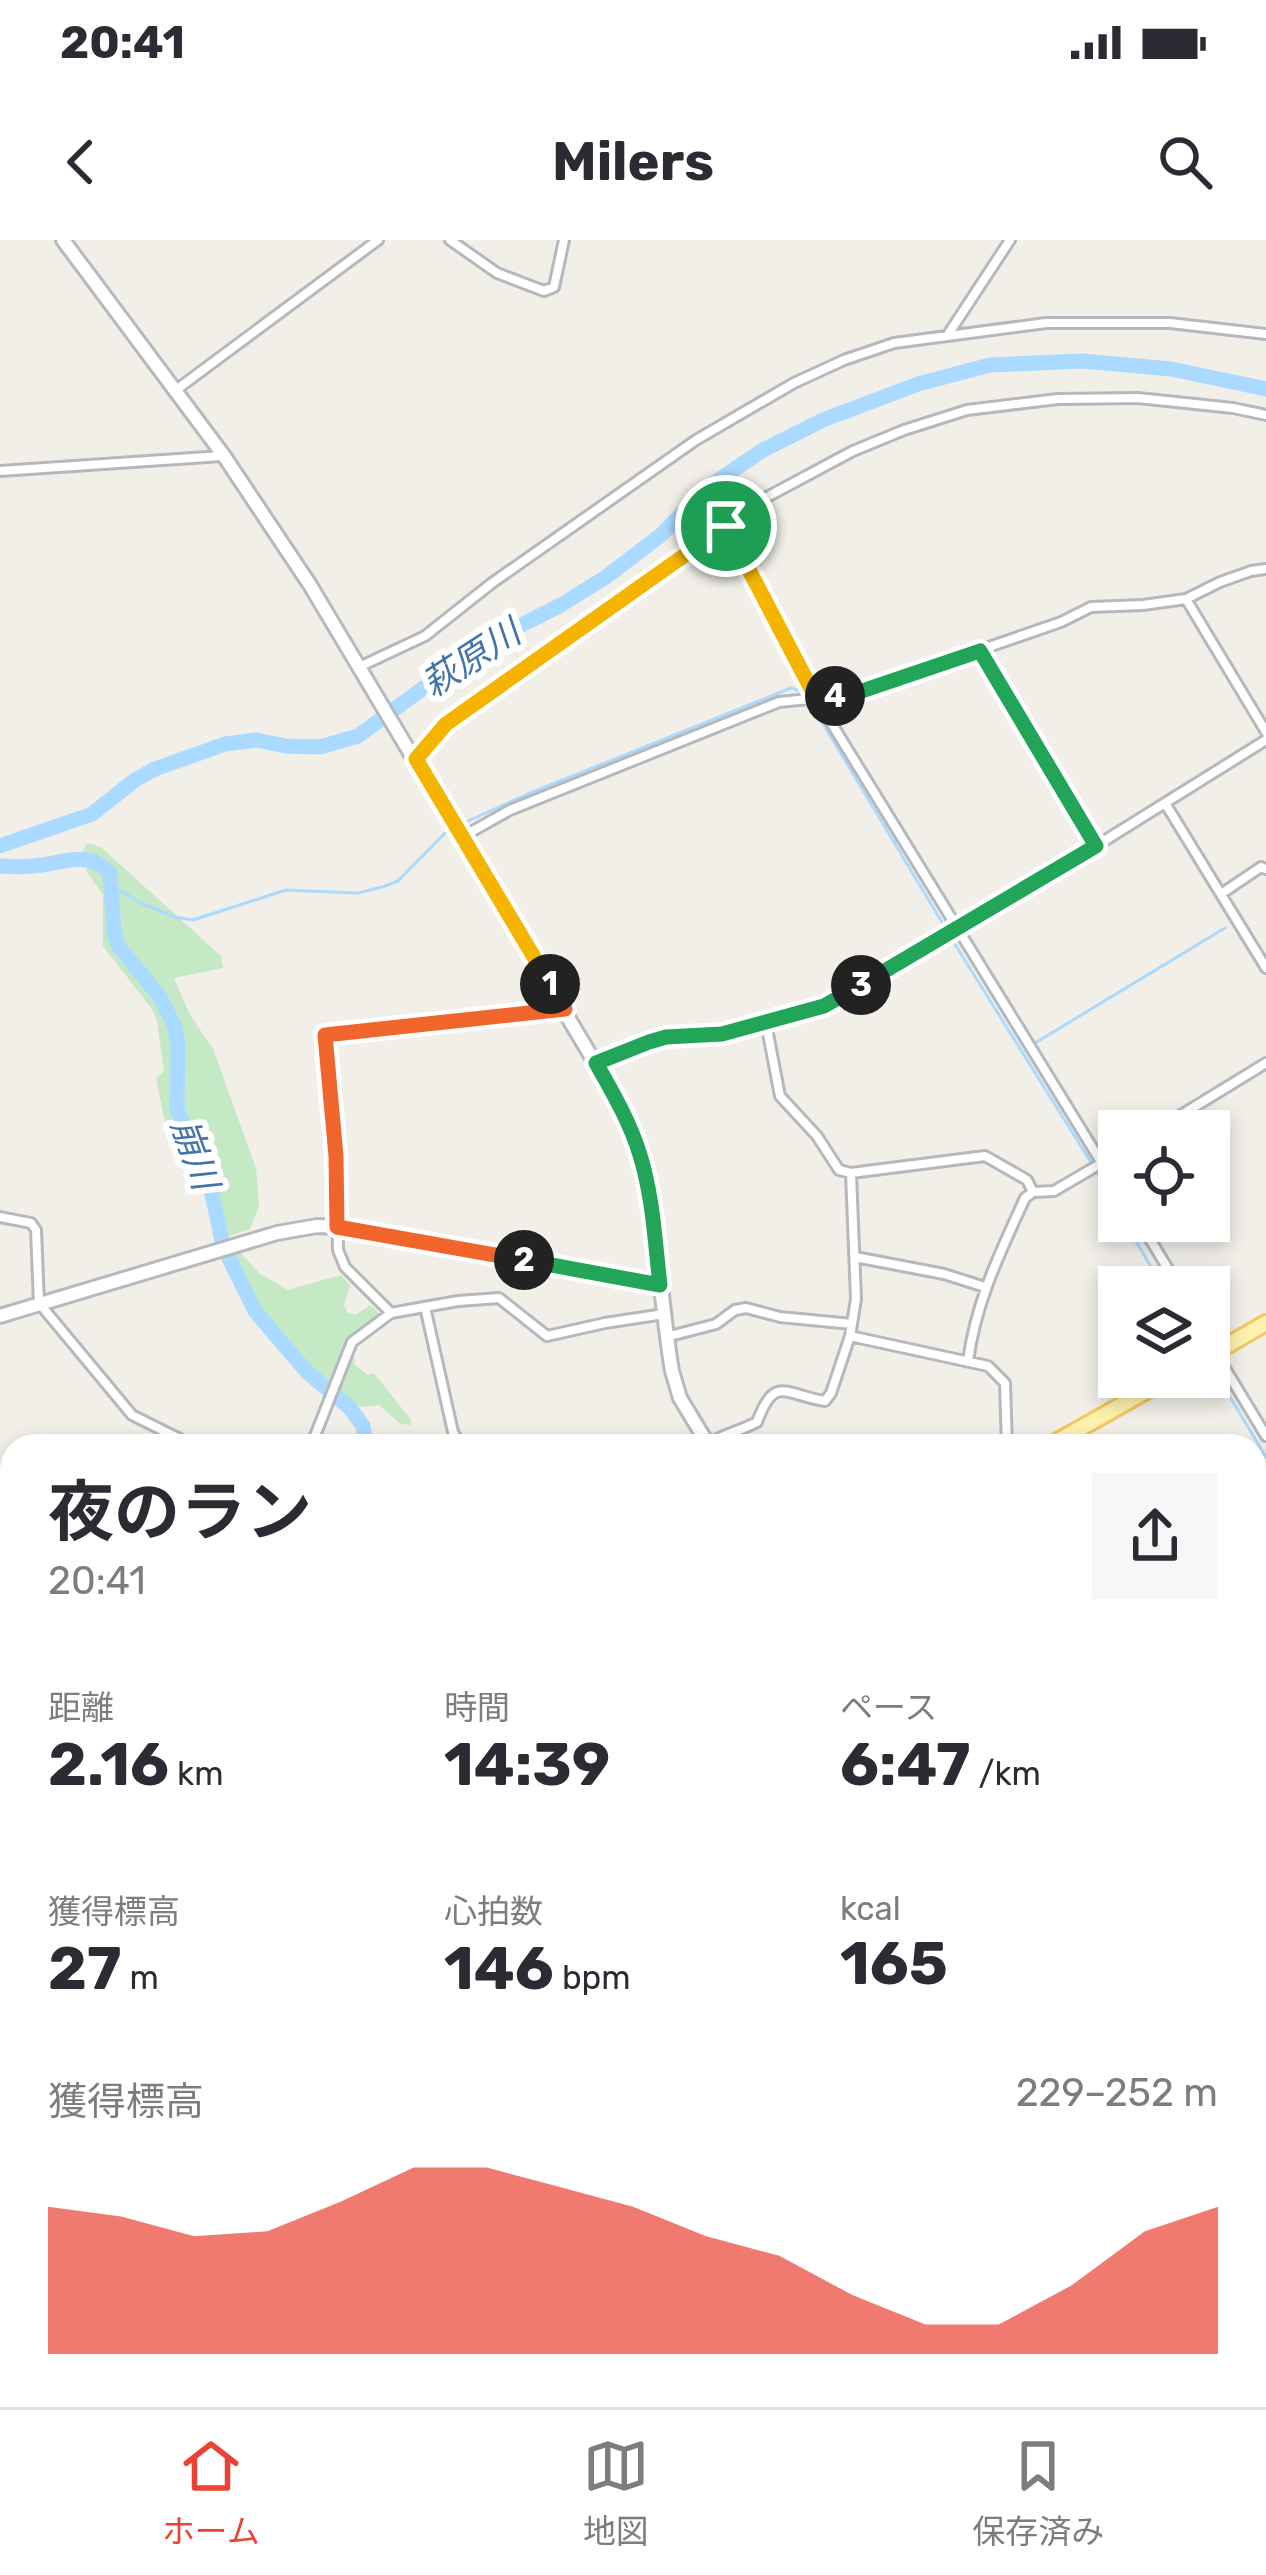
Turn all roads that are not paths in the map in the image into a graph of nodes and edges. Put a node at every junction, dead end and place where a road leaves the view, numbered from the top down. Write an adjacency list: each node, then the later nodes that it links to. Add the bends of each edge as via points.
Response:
1 (63, 240): 8 (street)
2 (378, 240): 8 (street)
3 (450, 240): 4 (street, via 544,291 554,287)
4 (564, 240)
5 (1010, 240): 6 (street)
6 (948, 334): 7 (street, via 1046,323 1170,323); 16 (street, via 844,360 745,410 425,636)
7 (1266, 334)
8 (176, 390): 10 (street)
9 (1266, 416): 12 (street, via 1138,398 967,410 853,452)
10 (224, 456): 11 (street); 16 (street)
11 (0, 471)
12 (726, 526): 17 (street); 19 (street, via 446,724)
13 (1266, 569): 14 (street)
14 (1186, 599): 15 (street, via 1091,607); 18 (street)
15 (980, 651): 17 (street, via 850,695); 22 (street)
16 (360, 672): 19 (street)
17 (816, 698): 21 (street, via 743,716); 25 (street)
18 (1266, 736): 20 (street)
19 (416, 759): 21 (street)
20 (1165, 803): 22 (street); 24 (street)
21 (462, 837): 27 (street)
22 (1096, 846): 25 (street)
23 (1266, 868): 24 (street)
24 (1221, 894): 26 (street)
25 (957, 929): 28 (street, via 824,1006); 32 (street)
26 (1266, 968)
27 (565, 1009): 29 (street); 37 (street, via 325,1035)
28 (766, 1023): 29 (street, via 666,1037); 34 (street, via 780,1096 839,1170)
29 (596, 1063): 39 (street, via 641,1157)
30 (1266, 1063): 31 (street)
31 (1189, 1110)
32 (1098, 1159)
33 (1098, 1166): 35 (street, via 1054,1191)
34 (851, 1173): 35 (street, via 985,1156); 38 (street)
35 (1033, 1192): 40 (street)
36 (0, 1217): 41 (street, via 36,1230)
37 (337, 1227): 39 (street); 41 (street, via 297,1229); 43 (street, via 345,1267)
38 (855, 1257): 40 (street); 47 (street)
39 (660, 1285): 44 (street)
40 (985, 1287): 51 (street)
41 (39, 1304): 45 (street); 54 (street, via 132,1415)
42 (425, 1307): 43 (street); 44 (street, via 499,1298 547,1336); 56 (street)
43 (391, 1313): 55 (street, via 352,1342)
44 (664, 1314): 49 (street)
45 (0, 1316)
46 (1266, 1323): 50 (main road)
47 (852, 1324): 48 (street); 49 (street, via 746,1308)
48 (850, 1336): 51 (street); 58 (street, via 825,1401 773,1392 757,1422)
49 (666, 1337): 57 (street, via 680,1398)
50 (1230, 1341)
51 (968, 1360): 59 (street, via 1005,1383)
52 (1230, 1380): 61 (street)
53 (1134, 1398): 60 (main road)
54 (170, 1434)
55 (315, 1434)
56 (454, 1434)
57 (702, 1434)
58 (725, 1434)
59 (1006, 1434)
60 (1070, 1434)
61 (1265, 1434)

